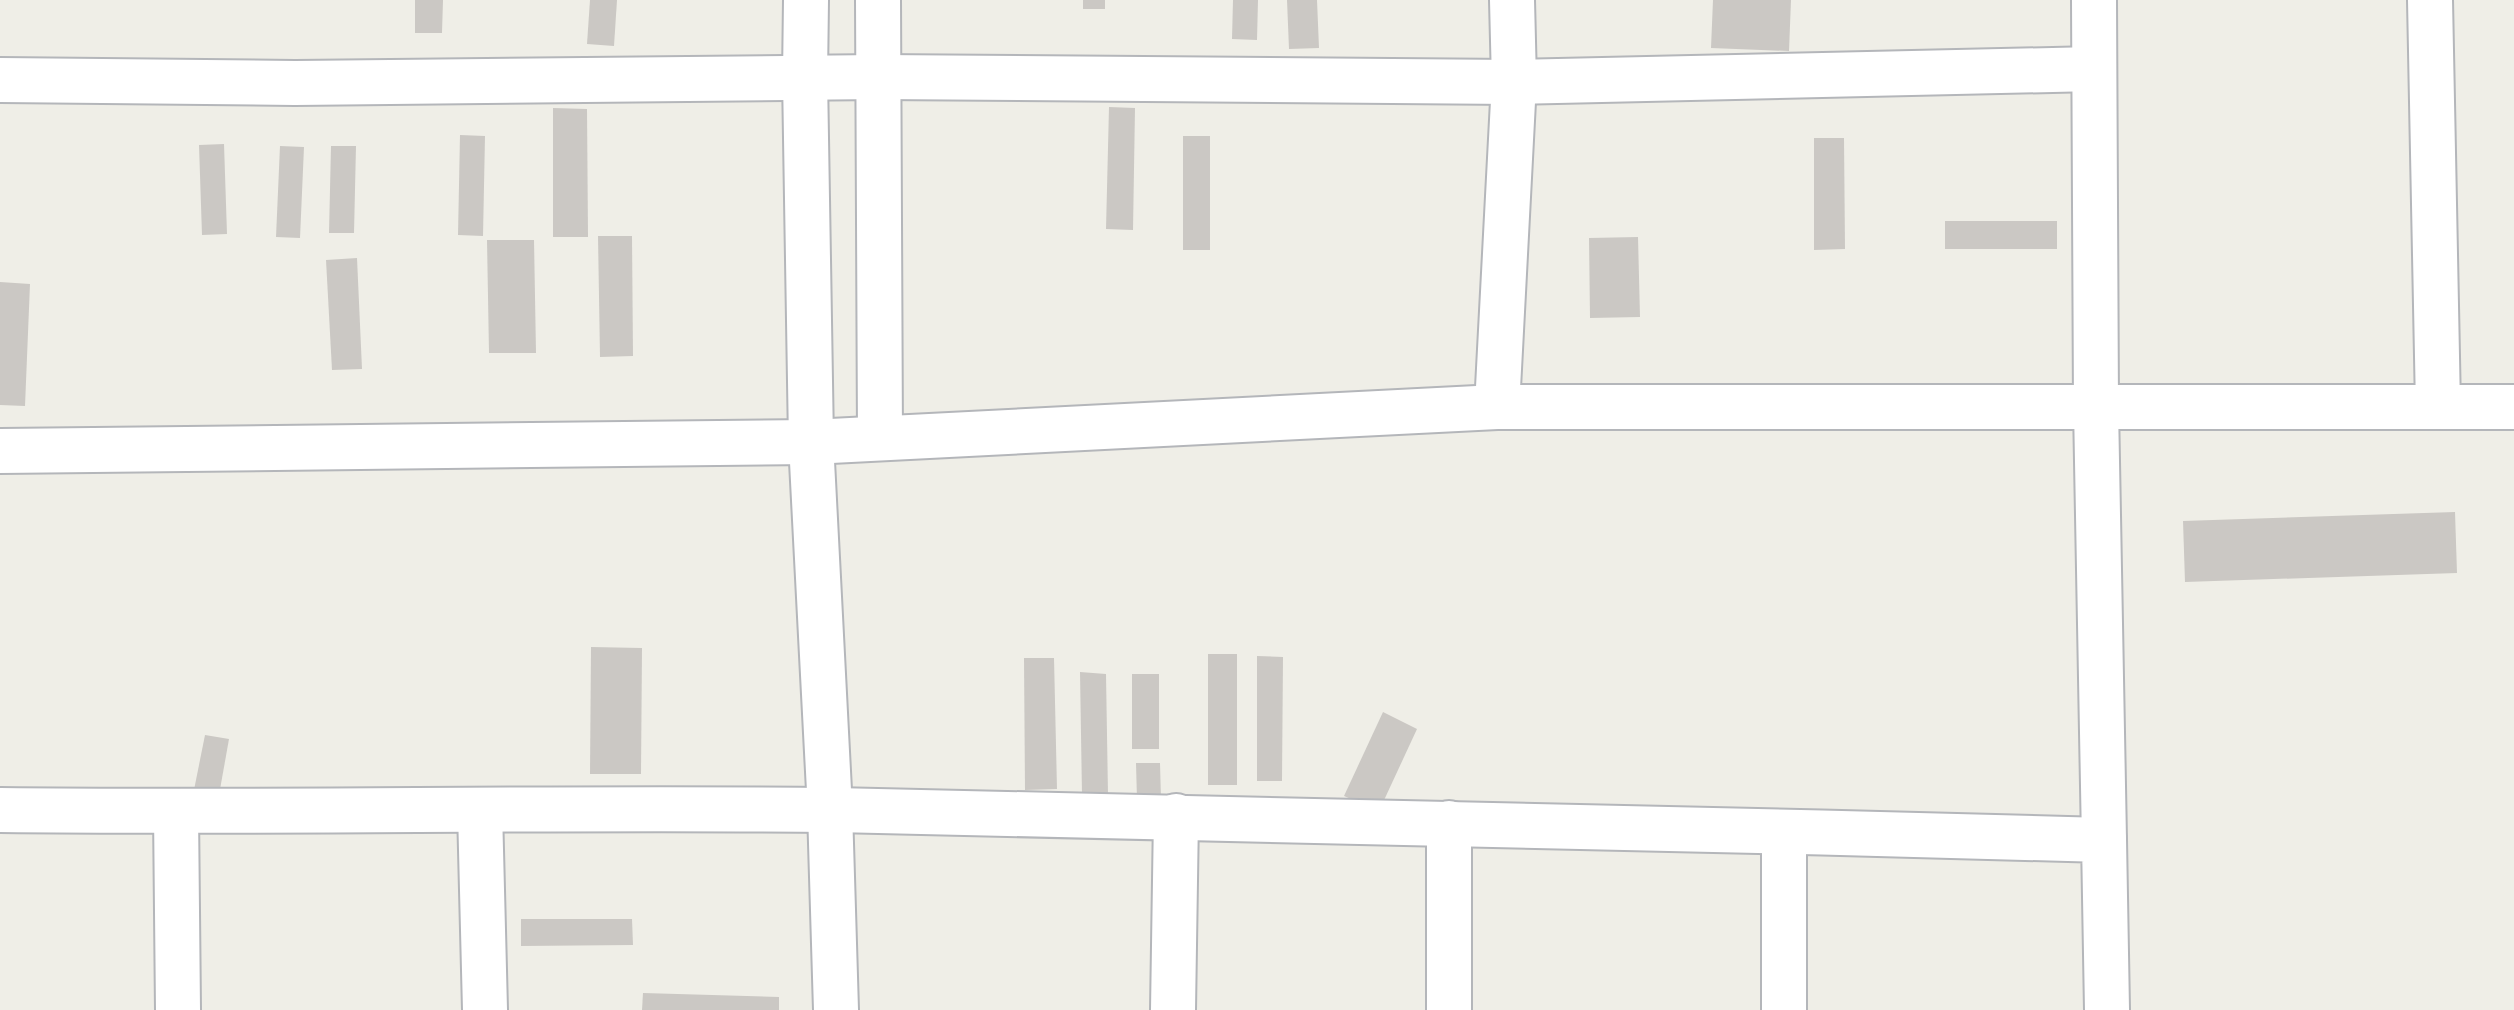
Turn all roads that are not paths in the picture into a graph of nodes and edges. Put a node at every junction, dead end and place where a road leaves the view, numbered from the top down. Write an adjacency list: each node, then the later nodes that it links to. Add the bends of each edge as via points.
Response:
1 (806, 0): 7 (street)
2 (878, 0): 8 (street)
3 (1512, 0): 10 (street)
4 (2094, 0): 6 (street)
5 (2430, 0): 13 (street)
6 (2094, 69): 10 (street); 12 (street)
7 (805, 77): 8 (street); 9 (street, via 295,83); 16 (street)
8 (879, 77): 10 (street); 15 (street)
9 (0, 80)
10 (1514, 82): 11 (street)
11 (1497, 407): 12 (street); 15 (street)
12 (2096, 407): 13 (street); 25 (street)
13 (2438, 407): 14 (street)
14 (2514, 407)
15 (880, 438): 16 (street)
16 (811, 442): 17 (street); 20 (street)
17 (0, 451)
18 (0, 810): 21 (street)
19 (480, 810): 20 (street); 21 (street); 27 (street)
20 (830, 810): 22 (street); 28 (street)
21 (176, 812): 26 (street)
22 (1176, 816): 23 (street); 29 (street)
23 (1449, 823): 24 (street); 30 (street)
24 (1784, 832): 25 (street); 31 (street)
25 (2104, 840): 32 (street)
26 (178, 1010)
27 (485, 1010)
28 (836, 1010)
29 (1173, 1010)
30 (1449, 1010)
31 (1784, 1010)
32 (2107, 1010)

